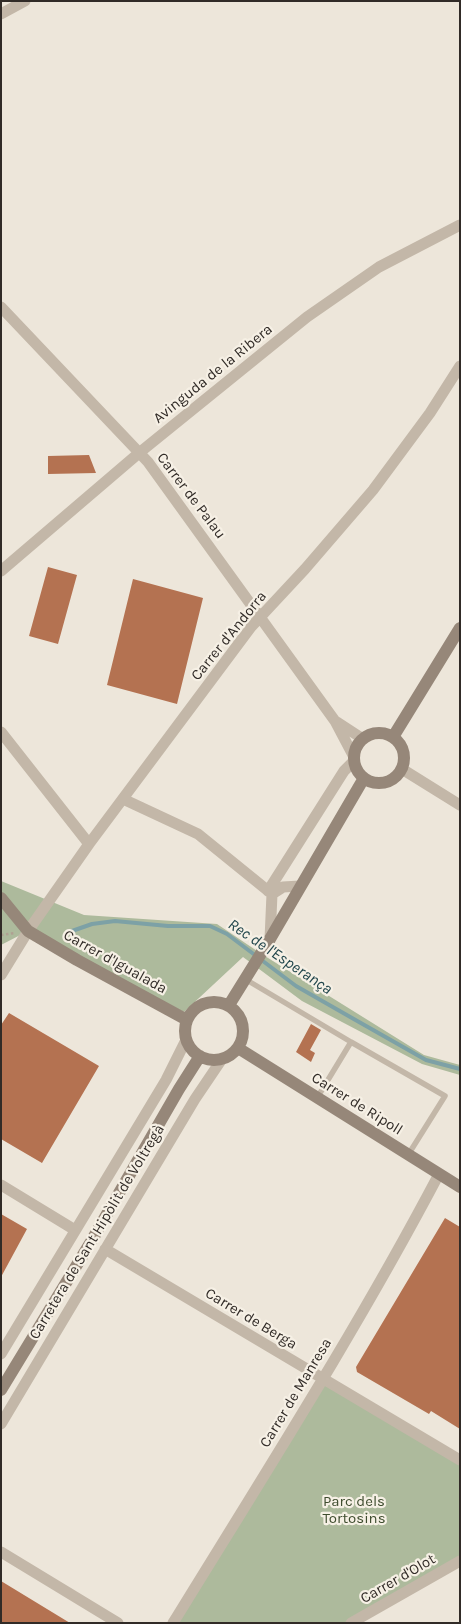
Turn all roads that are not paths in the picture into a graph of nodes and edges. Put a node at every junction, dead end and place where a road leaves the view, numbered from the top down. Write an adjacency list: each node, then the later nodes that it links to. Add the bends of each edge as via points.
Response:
1 (25, 1): 2 (street)
2 (1, 14)
3 (460, 225): 6 (street, Avinguda de la Ribera, via 379,267 307,317)
4 (1, 307): 6 (street, Carrer de Palau)
5 (460, 366): 8 (street, Carrer d'Andorra, via 388,471)
6 (139, 453): 7 (street, Avinguda de la Ribera); 8 (street, Carrer de Palau)
7 (1, 571)
8 (260, 617): 10 (street, Carrer de Palau); 17 (street, Carrer d'Andorra)
9 (460, 628): 12 (street)
10 (335, 721): 13 (street, Carrer de Palau); 14 (street, Carrer de Palau)
11 (1, 732): 19 (street)
12 (393, 737): 13 (street, via 376,733); 15 (street, via 403,751)
13 (363, 739): 14 (street)
14 (354, 759): 16 (street, via 358,772); 21 (street)
15 (402, 769): 16 (street, via 397,776 381,783); 18 (street)
16 (364, 778): 20 (street)
17 (123, 799): 19 (street, Carrer d'Andorra); 21 (street, via 198,834)
18 (460, 804)
19 (89, 844): 23 (street, Carrer d'Andorra)
20 (300, 886): 21 (street); 24 (street)
21 (270, 893): 24 (street)
22 (1, 898): 23 (street)
23 (28, 931): 25 (street, Carrer d'Andorra); 29 (street, Carrer d'Igualada)
24 (270, 939): 27 (street)
25 (5, 959): 26 (street, Carrer d'Andorra)
26 (1, 975)
27 (245, 979): 28 (street); 31 (lane)
28 (229, 1005): 29 (street, via 214,1001 204,1003); 32 (street, via 242,1022 243,1038)
29 (187, 1020): 30 (street)
30 (186, 1040): 33 (street); 40 (street, Carretera de Sant Hipòlit de Voltregà, via 166,1080)
31 (351, 1042): 35 (lane); 36 (lane, via 445,1096)
32 (238, 1048): 34 (street); 35 (street, Carrer de Ripoll)
33 (200, 1056): 34 (street); 44 (street, Carretera de Sant Hipòlit de Voltregà)
34 (222, 1059): 41 (street, Carretera de Sant Hipòlit de Voltregà)
35 (317, 1098): 36 (street, Carrer de Ripoll)
36 (408, 1155): 37 (street, Carrer de Ripoll)
37 (439, 1174): 39 (street, Carrer de Ripoll); 43 (street, Carrer de Manresa)
38 (1, 1185): 40 (street)
39 (460, 1187)
40 (75, 1230): 42 (street, Carretera de Sant Hipòlit de Voltregà)
41 (105, 1249): 43 (street, Carrer de Berga); 45 (street, Carretera de Sant Hipòlit de Voltregà)
42 (1, 1354)
43 (323, 1379): 46 (street, Carrer de Berga); 50 (street, Carrer de Manresa)
44 (1, 1390)
45 (1, 1424)
46 (460, 1460)
47 (1, 1552): 49 (street)
48 (460, 1561): 51 (street, Carrer d'Olot)
49 (118, 1623)
50 (173, 1623)
51 (351, 1623)

